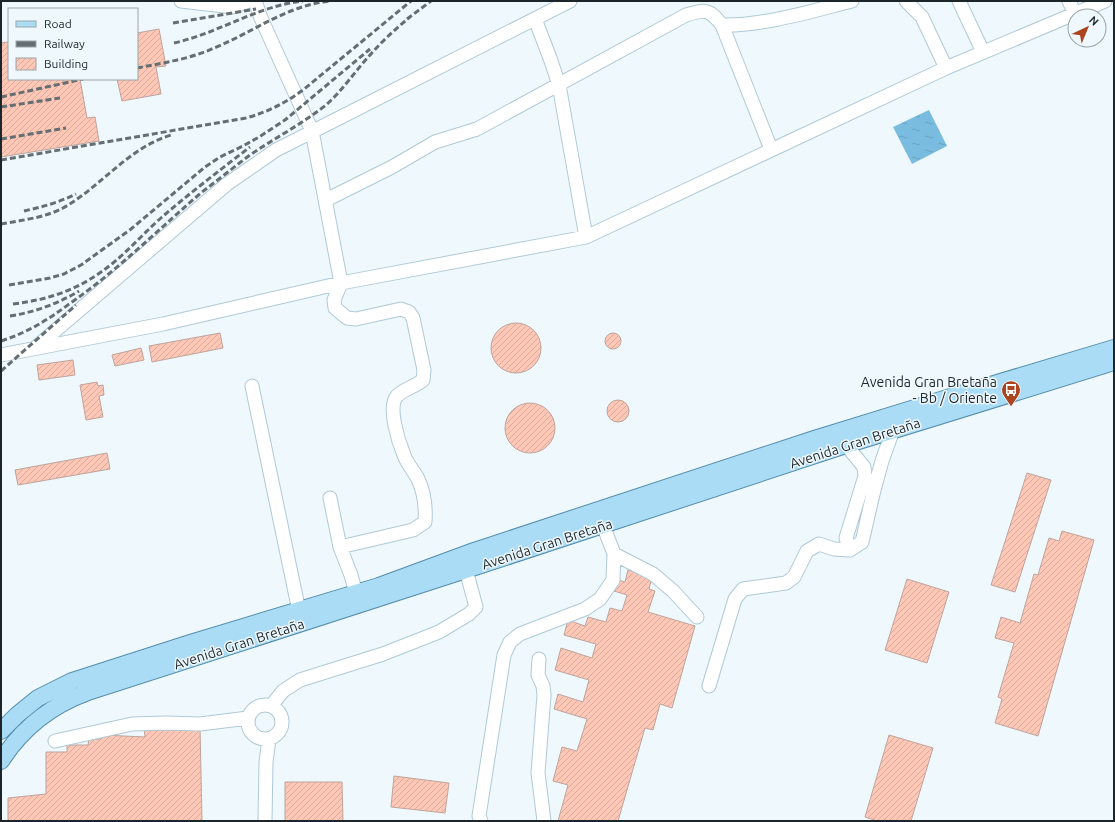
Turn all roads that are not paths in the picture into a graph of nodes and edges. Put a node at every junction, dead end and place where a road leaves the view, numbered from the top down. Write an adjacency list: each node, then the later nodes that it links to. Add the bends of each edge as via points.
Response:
1 (181, 1): 2 (lane, via 233,7)
2 (249, 1)
3 (255, 1): 16 (lane)
4 (570, 1): 11 (lane)
5 (852, 1): 12 (lane, via 783,17)
6 (906, 1): 14 (lane, via 922,17)
7 (959, 1): 13 (lane)
8 (1105, 1): 9 (lane)
9 (1089, 8)
10 (1067, 18): 13 (lane)
11 (534, 19): 15 (lane); 16 (lane)
12 (722, 25): 15 (lane, via 713,14 700,11 686,15); 17 (lane)
13 (983, 52): 14 (lane)
14 (946, 68): 17 (lane)
15 (558, 85): 18 (lane, via 477,128 434,142 392,167); 19 (lane)
16 (312, 131): 18 (lane); 22 (lane, via 276,150 227,184)
17 (771, 149): 19 (lane)
18 (326, 200): 20 (lane)
19 (586, 236): 20 (lane)
20 (341, 283): 22 (lane, via 163,324); 31 (lane, via 334,300 335,308 347,318 356,319 401,309 409,312 413,318 424,370 423,380 397,396 393,417 404,456 419,480 426,509 425,522 414,530)
21 (1114, 348): 34 (main road, Avenida Gran Bretaña, via 807,441 474,551)
22 (34, 349): 23 (lane)
23 (1, 355)
24 (1114, 362): 26 (main road, Avenida Gran Bretaña)
25 (252, 386): 35 (lane)
26 (894, 430): 27 (main road, Avenida Gran Bretaña); 28 (lane)
27 (846, 445): 28 (lane, via 864,467); 30 (main road, Avenida Gran Bretaña)
28 (868, 490): 38 (lane, via 846,538 850,550 834,549 819,544 807,551 794,577 786,583 743,589 735,599)
29 (330, 498): 31 (lane)
30 (603, 525): 32 (lane); 33 (main road, Avenida Gran Bretaña)
31 (340, 547): 34 (lane)
32 (614, 554): 36 (lane, via 653,574); 46 (lane, via 613,580 600,599 585,609 520,634 510,642 504,655 479,816)
33 (466, 570): 39 (lane, via 476,607 469,614 439,632 383,654 300,680 284,691); 44 (main road, Avenida Gran Bretaña, via 77,696 56,706 34,722)
34 (356, 593): 35 (main road, Avenida Gran Bretaña)
35 (299, 611): 41 (main road, Avenida Gran Bretaña, via 72,681 33,702)
36 (697, 617)
37 (539, 659): 47 (lane, via 538,676 544,695 538,773)
38 (709, 686)
39 (270, 706): 40 (lane, via 256,707); 42 (lane, via 277,710 282,723 276,736)
40 (248, 718): 42 (lane, via 250,732 255,737); 43 (lane, via 200,724 132,724)
41 (1, 731)
42 (269, 739): 45 (lane)
43 (55, 741)
44 (1, 761)
45 (265, 821)
46 (481, 821)
47 (544, 821)

